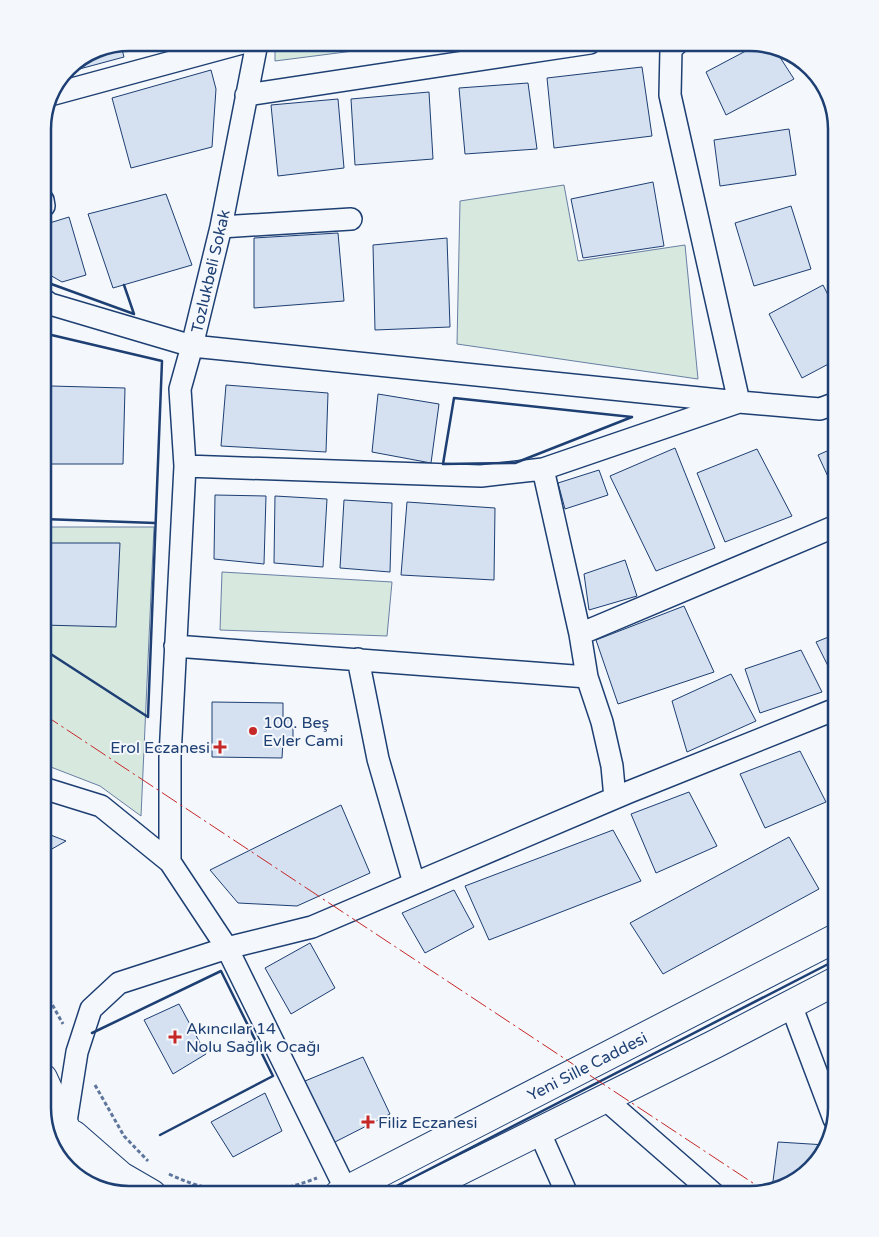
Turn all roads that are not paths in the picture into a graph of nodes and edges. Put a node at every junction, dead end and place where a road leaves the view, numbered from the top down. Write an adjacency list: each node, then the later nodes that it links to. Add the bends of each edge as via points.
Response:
1 (209, 51): 5 (street)
2 (255, 51): 6 (street, Tozlukbeli Sokak)
3 (537, 51): 6 (street)
4 (669, 51): 11 (street, via 670,95)
5 (61, 92)
6 (246, 95): 8 (street, Tozlukbeli Sokak)
7 (351, 219): 8 (street)
8 (221, 227): 10 (street, Tozlukbeli Sokak)
9 (51, 304): 10 (street, Tozlukbeli Sokak)
10 (192, 346): 11 (street); 13 (street, via 180,389)
11 (739, 402): 12 (street, via 820,409); 14 (street)
12 (828, 406)
13 (185, 466): 14 (street, via 481,476); 17 (street)
14 (543, 469): 16 (street)
15 (828, 529): 16 (street)
16 (580, 634): 19 (street)
17 (176, 646): 18 (street); 23 (street, via 170,758)
18 (358, 659): 19 (street); 24 (street, via 378,759)
19 (587, 677): 22 (street, via 602,722)
20 (828, 712): 22 (street)
21 (51, 791): 23 (street, via 100,806)
22 (615, 798): 24 (street)
23 (170, 862): 26 (street)
24 (414, 883): 26 (street, via 312,927)
25 (828, 942): 37 (main road, Yeni Sille Caddesi)
26 (227, 948): 33 (street, via 119,984 91,1009 77,1052); 37 (street)
27 (828, 987): 29 (main road)
28 (828, 998): 29 (street)
29 (794, 1012): 31 (main road); 32 (street)
30 (51, 1098): 33 (main road)
31 (618, 1098): 34 (main road); 40 (street)
32 (828, 1103)
33 (65, 1128): 35 (main road); 36 (main road, via 121,1176)
34 (539, 1131): 38 (main road); 39 (street)
35 (86, 1173)
36 (158, 1183)
37 (340, 1185)
38 (429, 1186)
39 (563, 1186)
40 (706, 1186)

